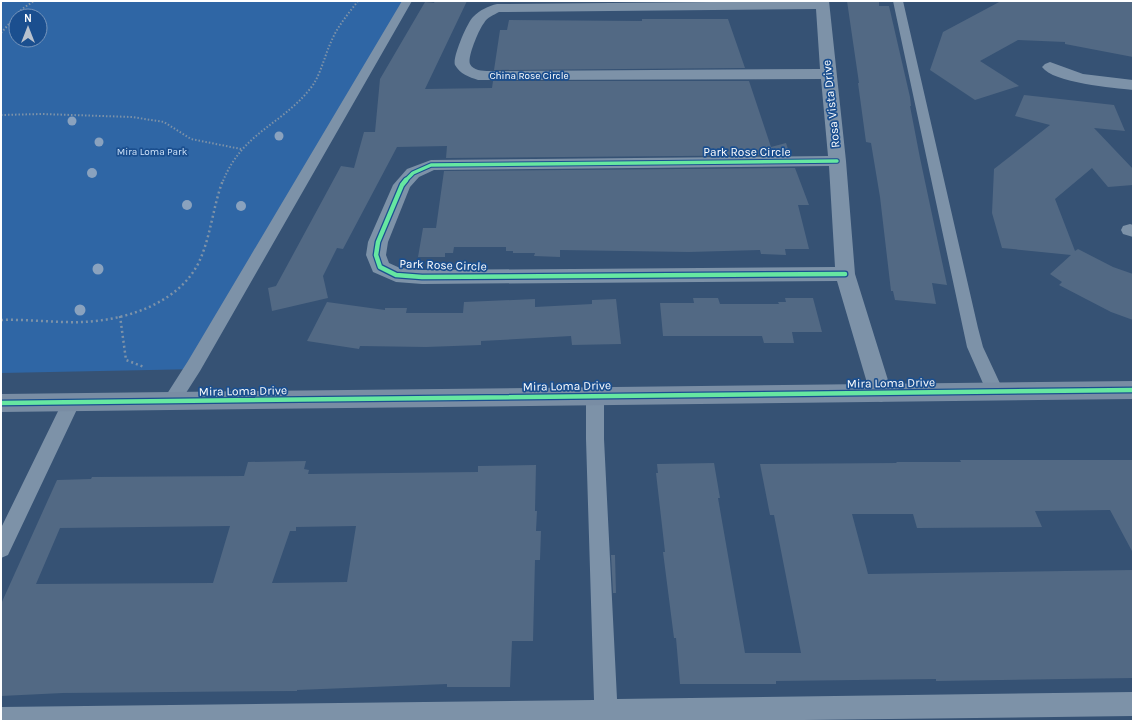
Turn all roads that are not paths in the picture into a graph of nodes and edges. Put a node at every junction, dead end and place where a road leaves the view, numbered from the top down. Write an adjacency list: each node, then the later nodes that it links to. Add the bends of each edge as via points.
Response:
1 (407, 1): 13 (lane)
2 (898, 1): 9 (lane, via 970,328 975,347)
3 (822, 3): 5 (street, Rosa Vista Drive); 5 (street, China Rose Circle, via 497,8 477,21 462,56 462,64 467,70 478,75 494,76)
4 (1050, 67): 6 (street, via 1086,80)
5 (828, 74): 7 (street, Rosa Vista Drive)
6 (1133, 85)
7 (837, 161): 8 (street, Rosa Vista Drive); 8 (street, Park Rose Circle, via 431,165 413,173 402,185 378,242 376,255 380,267 396,276)
8 (844, 274): 11 (street, Rosa Vista Drive)
9 (995, 392): 10 (main road, Mira Loma Drive); 11 (main road, Mira Loma Drive)
10 (1132, 392)
11 (881, 393): 12 (main road, Mira Loma Drive)
12 (595, 396): 13 (main road, Mira Loma Drive); 18 (lane)
13 (171, 402): 15 (main road, Mira Loma Drive)
14 (1, 403): 15 (main road, Mira Loma Drive)
15 (71, 403): 16 (lane)
16 (1, 549)
17 (1133, 704): 18 (lane)
18 (606, 711): 19 (lane)
19 (1, 719)

